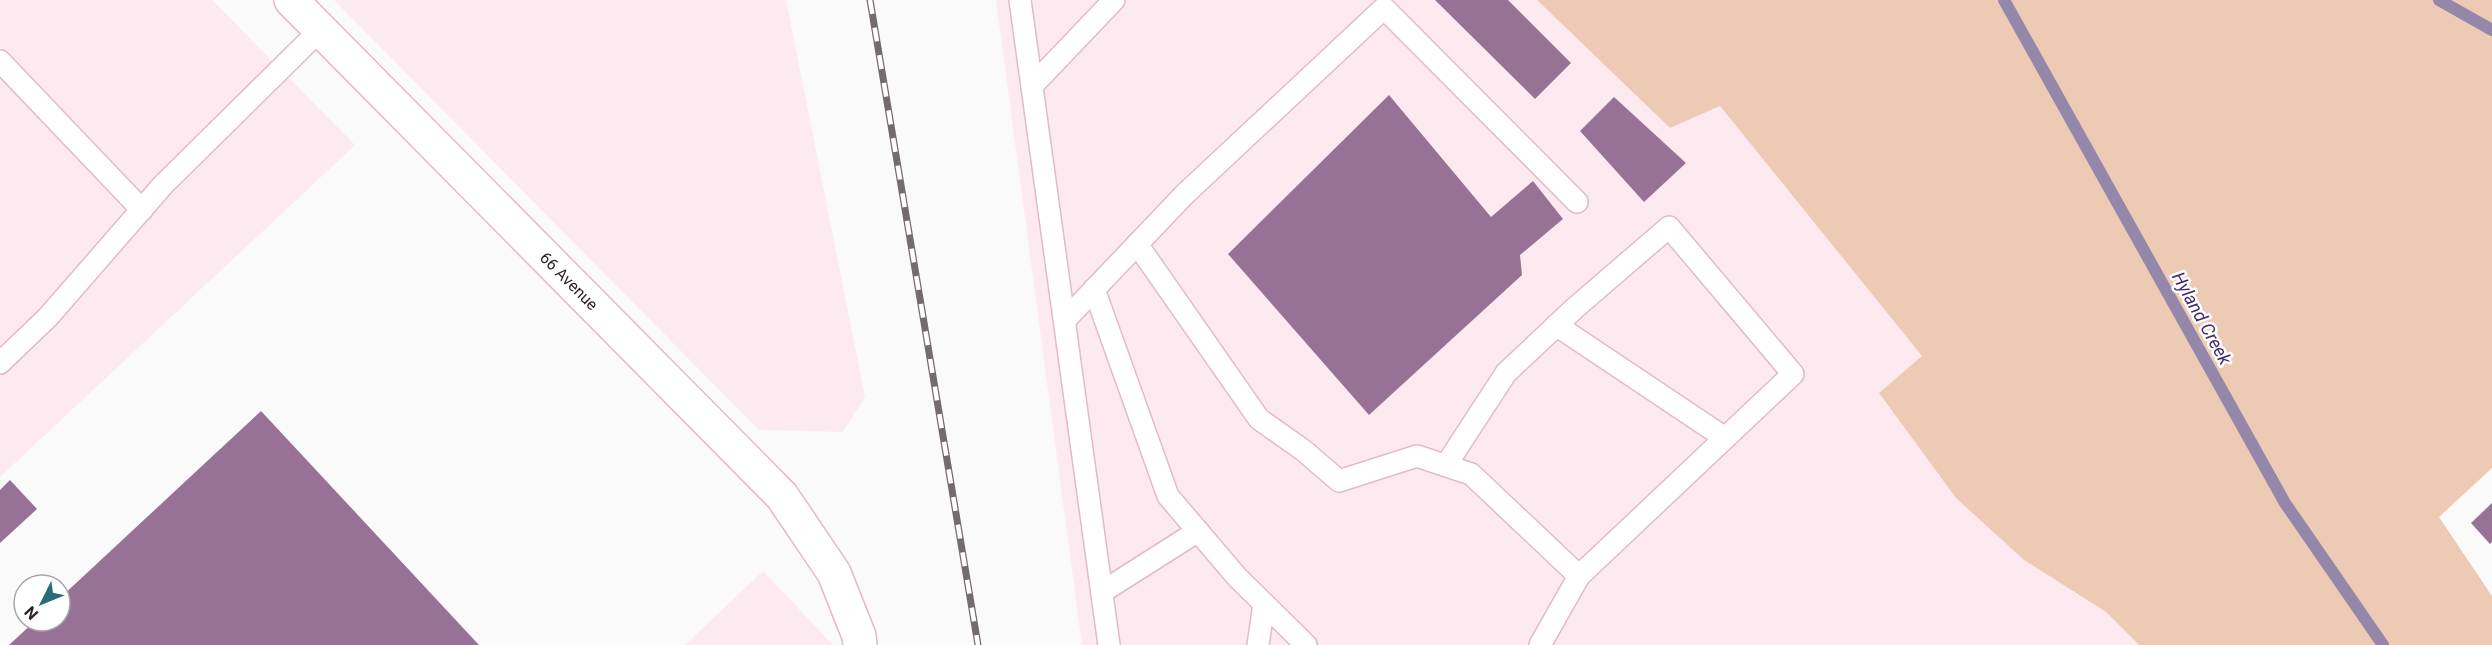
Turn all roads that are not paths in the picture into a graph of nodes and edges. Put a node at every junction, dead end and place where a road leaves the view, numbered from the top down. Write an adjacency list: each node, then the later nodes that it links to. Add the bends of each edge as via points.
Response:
1 (291, 0): 4 (street, 66 Avenue)
2 (1020, 0): 6 (lane)
3 (1114, 0): 6 (lane)
4 (320, 30): 8 (lane); 20 (street, 66 Avenue, via 782,496 834,573)
5 (0, 61): 8 (lane)
6 (1032, 86): 11 (lane)
7 (1577, 202): 9 (lane, via 1384,8)
8 (142, 210): 13 (lane, via 48,317)
9 (1137, 244): 10 (lane); 15 (lane, via 1259,419 1340,481 1417,456)
10 (1094, 289): 11 (lane); 16 (lane, via 1168,496)
11 (1066, 319): 18 (lane)
12 (1556, 325): 14 (lane); 14 (lane, via 1668,227 1793,374); 15 (lane, via 1506,373)
13 (0, 363)
14 (1725, 438): 17 (lane)
15 (1446, 465): 17 (lane, via 1471,474)
16 (1198, 531): 18 (lane); 19 (lane)
17 (1579, 576): 24 (lane)
18 (1102, 592): 21 (lane)
19 (1264, 604): 22 (lane); 23 (lane)
20 (860, 645)
21 (1109, 645)
22 (1258, 645)
23 (1306, 645)
24 (1540, 645)

